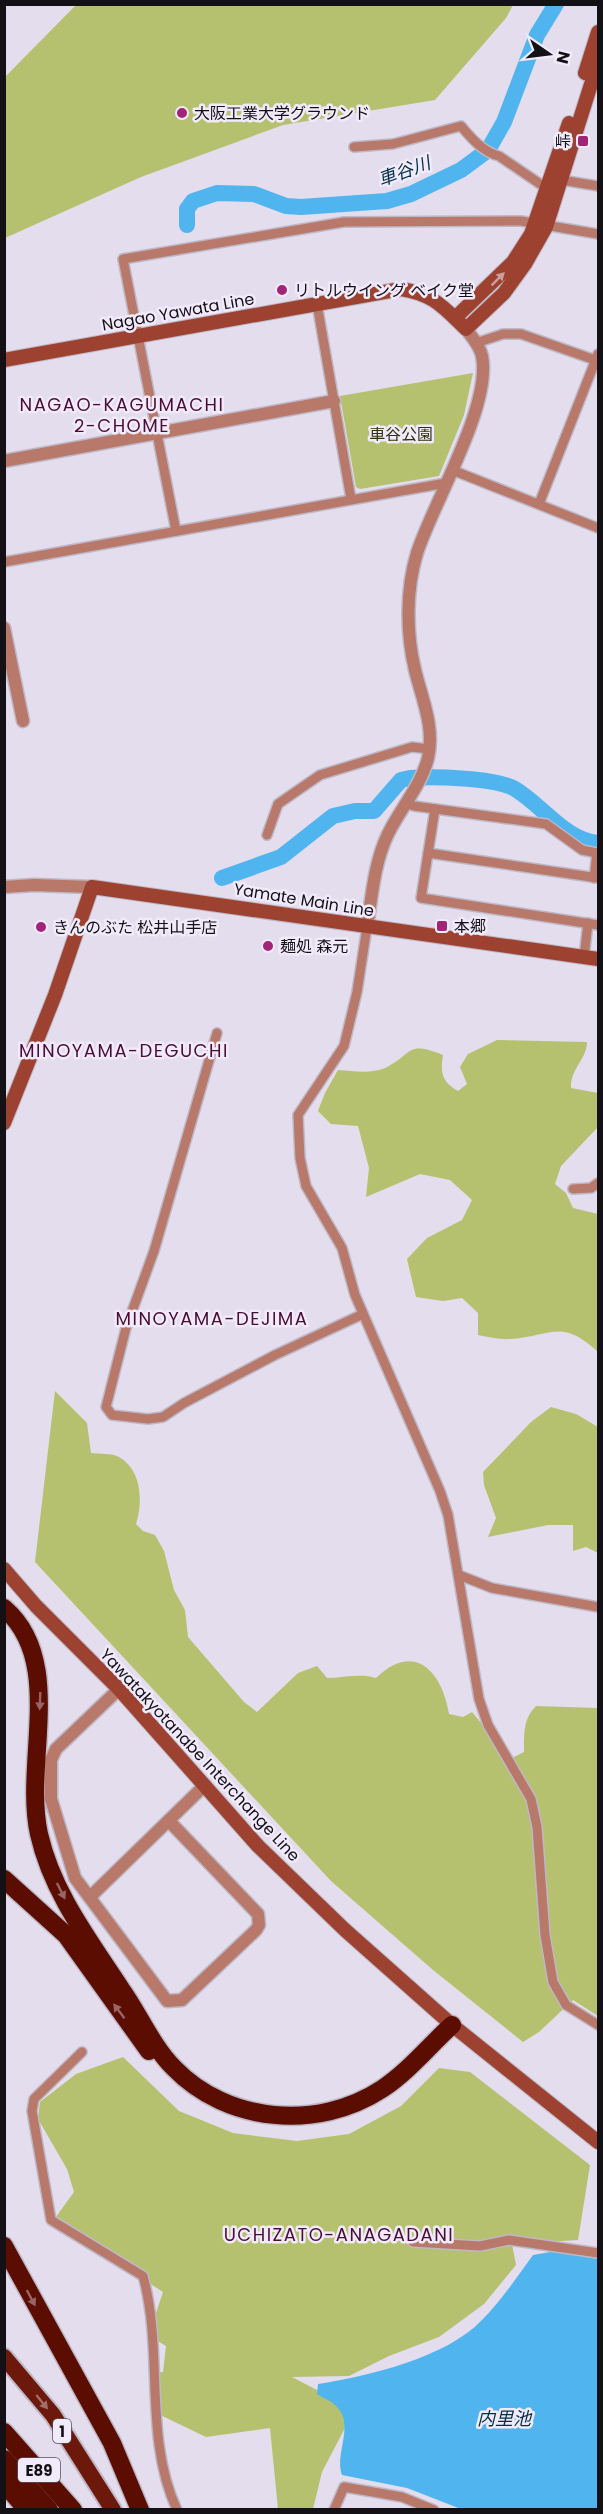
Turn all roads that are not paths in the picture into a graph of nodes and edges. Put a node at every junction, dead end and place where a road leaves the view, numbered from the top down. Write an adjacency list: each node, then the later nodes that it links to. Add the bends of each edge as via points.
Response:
1 (598, 32): 6 (main road)
2 (598, 62): 4 (main road)
3 (354, 147): 6 (street, via 393,144 461,126 491,154)
4 (561, 180): 5 (street); 6 (main road)
5 (598, 186)
6 (552, 192): 7 (main road)
7 (541, 226): 8 (street); 10 (main road, one-way to 7, via 513,262); 11 (main road, via 525,264 504,293); 12 (street, via 491,220 344,222 123,259)
8 (598, 234)
9 (317, 304): 10 (main road, Nagao Yawata Line, via 402,290 421,292); 12 (main road, Nagao Yawata Line); 16 (street)
10 (455, 318): 11 (main road, Nagao Yawata Line)
11 (466, 329): 13 (street)
12 (138, 336): 15 (main road, Nagao Yawata Line); 17 (street)
13 (476, 343): 14 (street, via 521,333); 19 (street, via 482,357 482,388)
14 (598, 358): 22 (street)
15 (4, 360)
16 (334, 402): 17 (street); 21 (street)
17 (156, 433): 18 (street); 24 (street)
18 (4, 461)
19 (452, 470): 20 (street); 22 (street)
20 (446, 483): 21 (street); 29 (street, via 417,553 410,591 414,668 429,717)
21 (351, 499): 24 (street)
22 (539, 504): 23 (street)
23 (598, 528)
24 (176, 531): 25 (street)
25 (4, 562)
26 (4, 628): 27 (street)
27 (7, 651): 28 (street)
28 (23, 721)
29 (429, 749): 30 (street, via 418,782); 32 (street, via 412,747 320,775 278,804)
30 (405, 803): 31 (street); 39 (street, via 378,861)
31 (435, 809): 33 (street); 34 (street, via 546,824 582,849 597,853)
32 (267, 836)
33 (428, 853): 34 (street); 37 (street, via 421,898)
34 (596, 878)
35 (4, 887): 36 (street, Yamate Main Line)
36 (92, 887): 39 (main road, Yamate Main Line); 43 (main road, via 55,995)
37 (588, 923): 38 (street); 40 (street)
38 (598, 925)
39 (367, 927): 40 (main road, Yamate Main Line); 46 (street, via 344,1046 298,1115 306,1186 342,1248)
40 (584, 957): 41 (main road, Yamate Main Line)
41 (598, 959)
42 (217, 1032): 46 (street, via 154,1251 126,1328 106,1407 112,1415 163,1417 275,1355)
43 (4, 1123)
44 (598, 1183): 45 (street, via 591,1188)
45 (573, 1189)
46 (363, 1314): 48 (street, via 440,1491)
47 (4, 1569): 51 (main road, Yawatakyotanabe Interchange Line)
48 (459, 1575): 49 (street, via 492,1588); 57 (street, via 479,1699 488,1725 531,1799 553,1982 566,2005)
49 (598, 1607)
50 (4, 1608): 56 (highway, one-way to 56, via 30,1644 40,1688 34,1808 47,1862 82,1933 159,2049 189,2082 206,2094 245,2110 286,2116 325,2113 345,2108 382,2089)
51 (119, 1689): 52 (main road, Yawatakyotanabe Interchange Line); 55 (street, via 64,1739 51,1760 51,1799 75,1878)
52 (205, 1785): 53 (street); 56 (main road, Yawatakyotanabe Interchange Line, via 258,1846)
53 (169, 1821): 55 (street); 55 (street, via 258,1914 256,1930 182,2000 172,2003)
54 (4, 1879): 56 (highway, one-way to 54, via 411,2076 368,2107 305,2124 243,2119 202,2101 167,2072 66,1935)
55 (90, 1897)
56 (452, 2025): 59 (main road, Yawatakyotanabe Interchange Line)
57 (598, 2025)
58 (82, 2052): 72 (street, via 34,2099 32,2111 51,2220 143,2276 150,2302 158,2439 163,2470)
59 (598, 2142)
60 (413, 2242): 62 (street, via 480,2246 509,2240)
61 (4, 2246): 71 (highway, one-way to 71, via 107,2434)
62 (598, 2253)
63 (4, 2357): 70 (highway, 1, one-way to 70, via 53,2415)
64 (4, 2432): 69 (highway, E89)
65 (4, 2459): 68 (highway, E89)
66 (4, 2484): 67 (highway)
67 (27, 2510)
68 (49, 2510)
69 (73, 2510)
70 (113, 2510)
71 (140, 2510)
72 (177, 2510)
73 (334, 2510): 74 (street, via 344,2487 402,2497)
74 (434, 2510)

